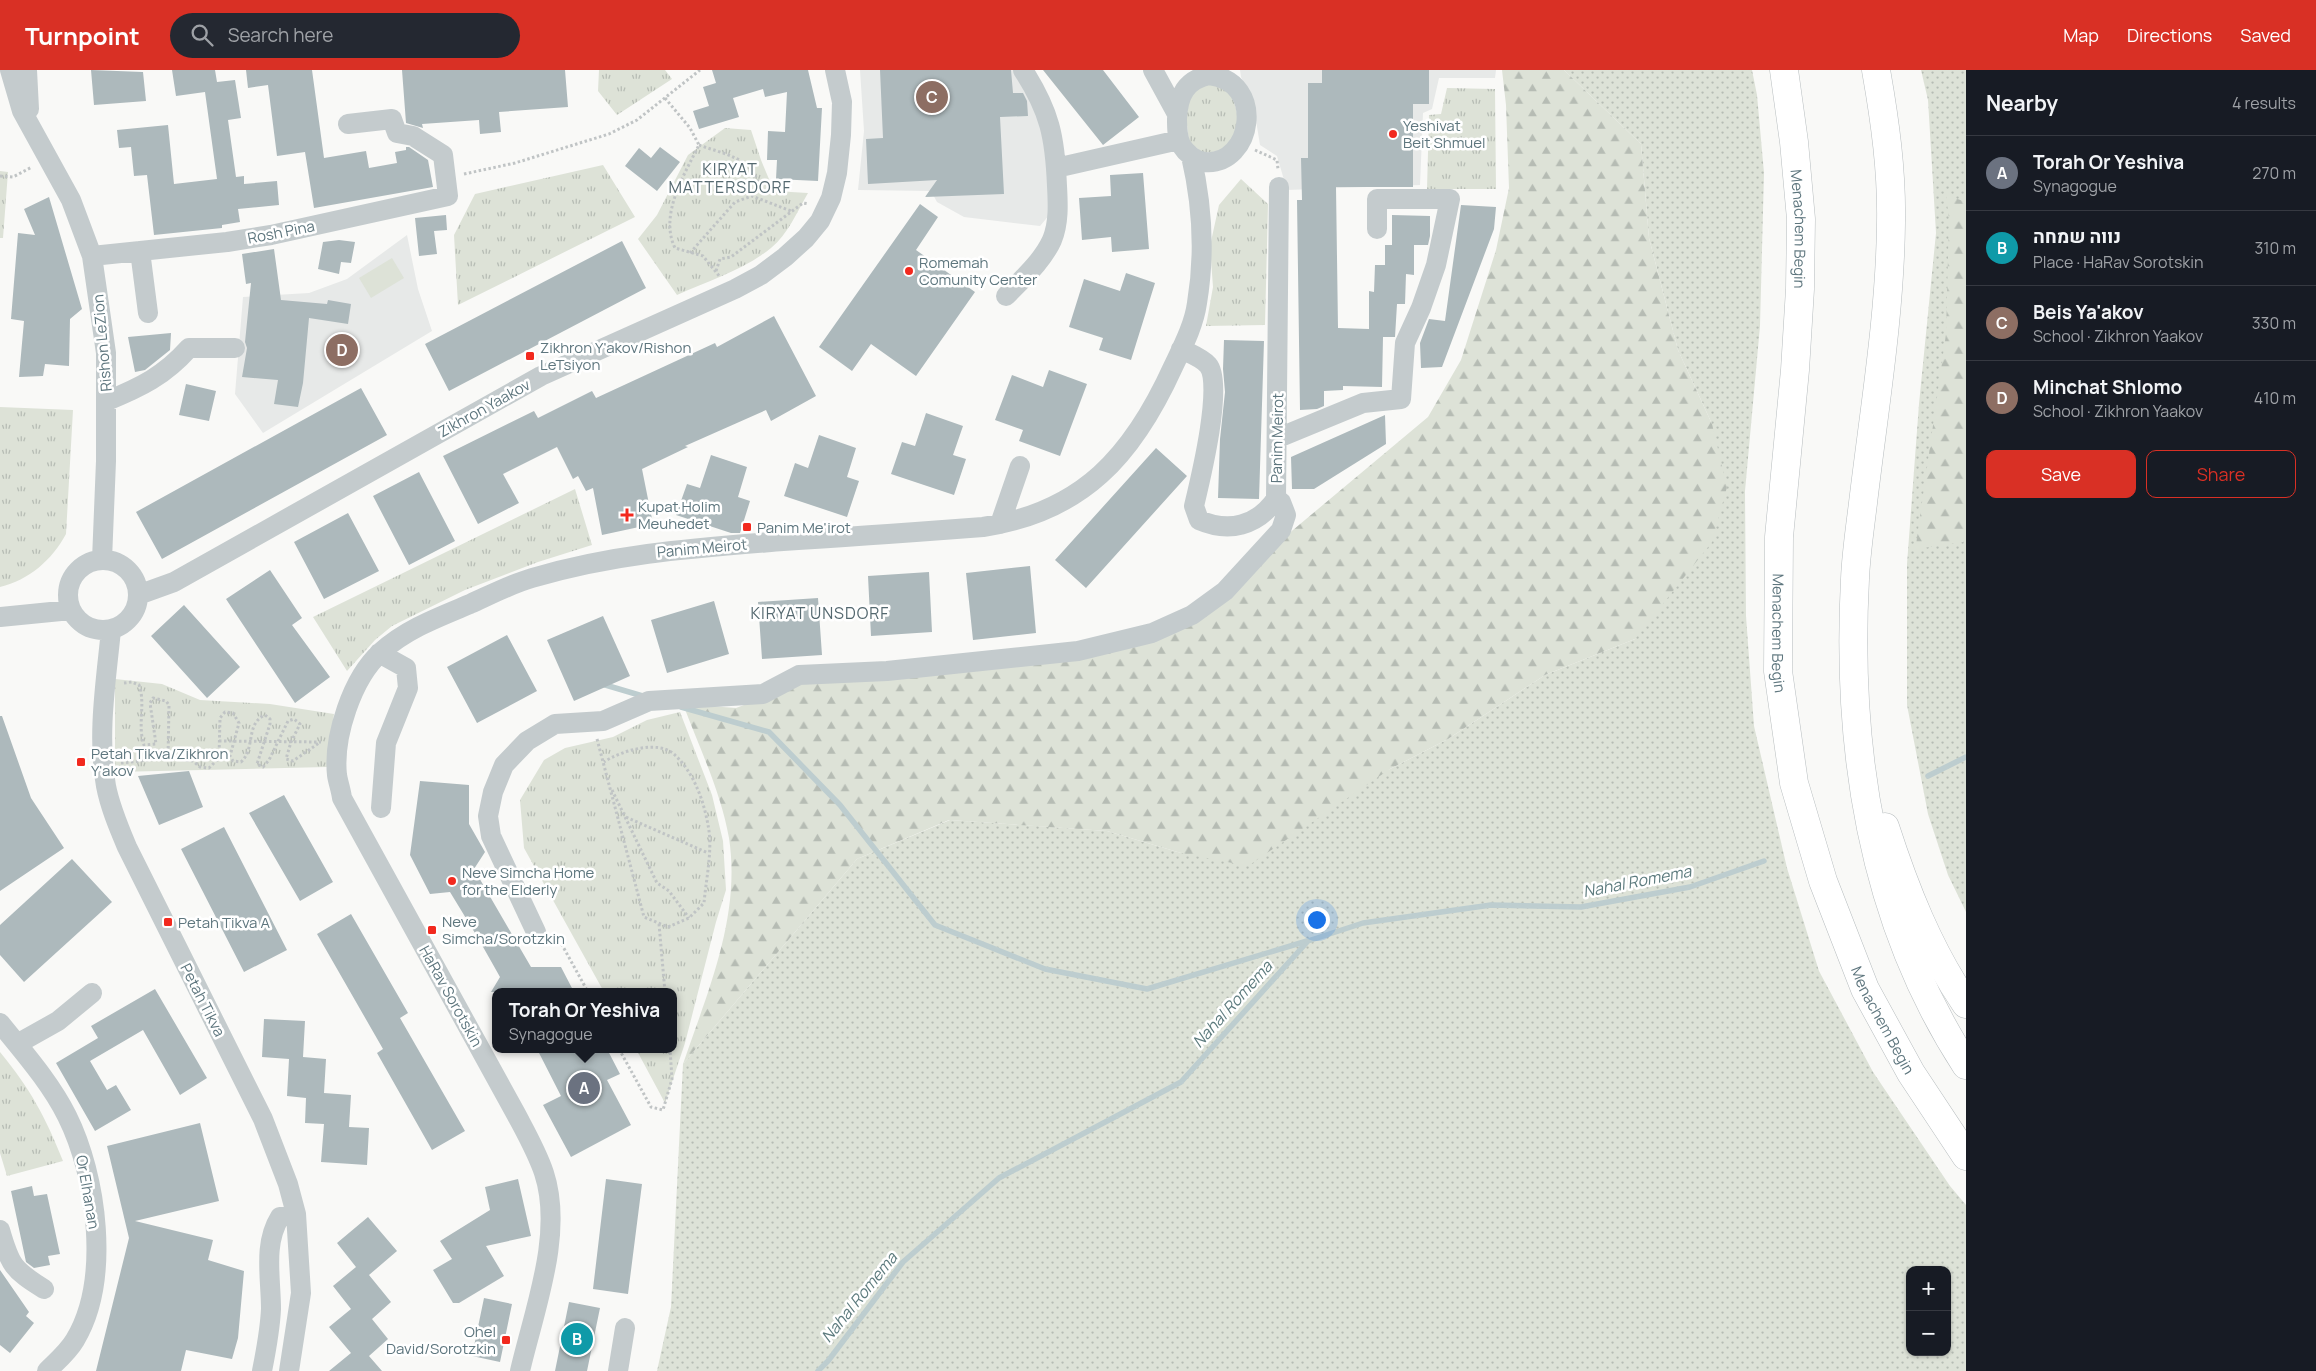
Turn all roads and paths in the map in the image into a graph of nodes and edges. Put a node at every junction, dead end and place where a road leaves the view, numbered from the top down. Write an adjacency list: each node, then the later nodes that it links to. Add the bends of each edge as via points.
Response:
1 (39, 70): 13 (street)
2 (700, 70): 12 (path)
3 (835, 70): 28 (street, Zikhron Yaakov, via 842,102 841,135 837,173)
4 (1023, 70): 23 (street, via 1038,93 1050,124)
5 (1153, 70): 14 (street)
6 (1157, 70): 10 (street, via 1175,81)
7 (1784, 70): 83 (highway, Menachem Begin, via 1801,219 1795,370 1779,556 1778,670 1794,783 1823,881 1865,989 1911,1073)
8 (1876, 70): 55 (highway, via 1890,162 1891,223 1881,360 1855,578 1853,677)
9 (14, 72): 13 (street, Rishon LeZion); 16 (street, Rishon LeZion, via 22,111)
10 (1200, 76): 11 (street); 14 (street, via 1180,97)
11 (1230, 76): 18 (street, via 1245,101 1244,132)
12 (665, 98): 19 (path, via 690,128); 25 (path, via 637,120 609,134 516,163)
13 (28, 99): 16 (street, Rishon LeZion)
14 (1177, 114): 17 (street)
15 (348, 124): 25 (street, Rosh Pina, via 392,119 396,133 413,136 444,155)
16 (38, 140): 21 (street, Rishon LeZion)
17 (1179, 140): 20 (street); 23 (street)
18 (1240, 143): 22 (street, via 1234,153); 26 (path, via 1277,160)
19 (699, 145): 27 (path, via 742,160 756,173 759,184); 33 (path, via 670,211 669,235 675,248)
20 (1191, 156): 22 (street, via 1207,162); 29 (street, Panim Meirot)
21 (48, 159): 24 (path, via 13,177); 34 (street, Rishon LeZion, via 71,200)
22 (1224, 159): 29 (street, Panim Meirot)
23 (1056, 168): 37 (street, via 1058,214 1052,238 1041,259)
24 (0, 176)
25 (446, 178): 32 (street, Rosh Pina, via 448,196 271,235)
26 (1279, 187): 42 (street, Panim Meirot)
27 (752, 196): 30 (path); 33 (path, via 735,202)
28 (827, 206): 30 (path, via 803,203); 36 (street, Zikhron Yaakov, via 820,221 799,245 761,275)
29 (1200, 206): 40 (street, Panim Meirot, via 1197,303 1192,326)
30 (792, 211): 35 (path, via 731,257 720,259)
31 (1377, 229): 42 (street, via 1377,199 1450,199 1436,265 1422,308 1405,343 1401,399 1363,403)
32 (140, 251): 34 (street, Rosh Pina); 38 (street)
33 (690, 253): 35 (path, via 702,256)
34 (92, 256): 41 (street, Rishon LeZion, via 106,353)
35 (716, 271): 36 (path)
36 (730, 291): 47 (street, Zikhron Yaakov, via 541,376 174,582)
37 (1006, 296)
38 (148, 313)
39 (235, 348): 41 (street, via 189,348 174,365 148,383)
40 (1181, 349): 44 (street, Panim Meirot, via 1208,364 1214,376 1214,404 1194,506 1199,520 1211,525 1249,524 1266,512); 45 (street, Panim Meirot, via 1155,405 1132,441 1101,476 1039,513)
41 (107, 401): 46 (street, Rishon LeZion)
42 (1278, 438): 44 (street, Panim Meirot)
43 (1020, 466): 45 (street)
44 (1276, 499): 54 (street, via 1281,502 1286,515 1281,530 1224,592 1192,615 1152,633 1078,651 887,671 799,675 763,694 650,701 603,721)
45 (1000, 524): 51 (street, Panim Meirot, via 654,552 584,564 529,579 428,621)
46 (102, 560): 47 (street, via 127,570 136,584); 48 (street, via 85,565 73,577 68,599)
47 (138, 595): 50 (street, via 130,617)
48 (71, 610): 49 (street); 50 (street, via 87,627)
49 (0, 617)
50 (110, 630): 66 (street, Petah Tikva, via 103,715)
51 (379, 653): 53 (street, Panim Meirot, via 351,696); 68 (street, via 406,668 408,688 388,734)
52 (122, 686): 64 (path, via 125,682 132,682 141,690 144,744 156,744 150,703 153,698 169,705)
53 (343, 721): 62 (street, Panim Meirot); 62 (path, via 332,727)
54 (593, 722): 65 (path); 73 (street, via 555,724 527,741 504,765 493,792 488,816 491,836)
55 (1856, 730): 77 (highway, via 1911,900 1934,950); 82 (highway, via 1874,850 1887,896 1928,999)
56 (219, 741): 57 (path); 57 (path, via 220,718 225,712 237,717); 64 (path, via 219,758 209,768 200,768 193,761 182,758)
57 (236, 741): 58 (path); 58 (path, via 230,756 232,761 242,762)
58 (251, 741): 59 (path); 59 (path, via 257,718 265,715 270,718 270,724)
59 (263, 742): 60 (path); 60 (path, via 257,764 263,767)
60 (279, 742): 61 (path); 61 (path, via 288,721 294,719 300,724)
61 (291, 742): 62 (path); 62 (path, via 286,759 293,761)
62 (330, 742): 91 (street, HaRav Sorotskin, via 342,798 535,1149 544,1174 550,1198 549,1254)
63 (121, 754): 66 (path)
64 (168, 758): 66 (path)
65 (604, 762): 67 (path); 70 (path, via 628,751 651,746 674,754 696,785 704,806 709,833)
66 (113, 765): 84 (street, Petah Tikva, via 108,796 124,840 263,1119)
67 (609, 783): 69 (path); 72 (path, via 644,917)
68 (381, 808)
69 (625, 816): 70 (path); 71 (path, via 656,883 669,891)
70 (708, 852): 71 (path, via 704,903)
71 (689, 918): 72 (path, via 668,928)
72 (659, 924): 75 (path)
73 (536, 932): 74 (path, via 561,943)
74 (586, 988)
75 (665, 988)
76 (92, 993): 79 (street, via 58,1021)
77 (1966, 1004)
78 (0, 1024): 79 (street, Or Elhanan)
79 (17, 1044): 88 (street, Or Elhanan, via 66,1115 87,1174 95,1223 95,1261 85,1321 74,1342)
80 (621, 1053): 81 (path, via 651,1107 663,1110 672,1079)
81 (670, 1053)
82 (1966, 1065)
83 (1966, 1156)
84 (296, 1214): 89 (street, via 280,1217 272,1229 269,1257 271,1310); 90 (street, Petah Tikva, via 301,1292)
85 (0, 1230): 86 (street, via 7,1255 18,1273)
86 (44, 1289)
87 (625, 1328): 92 (street)
88 (47, 1371)
89 (262, 1371)
90 (289, 1371)
91 (520, 1371)
92 (618, 1371)

